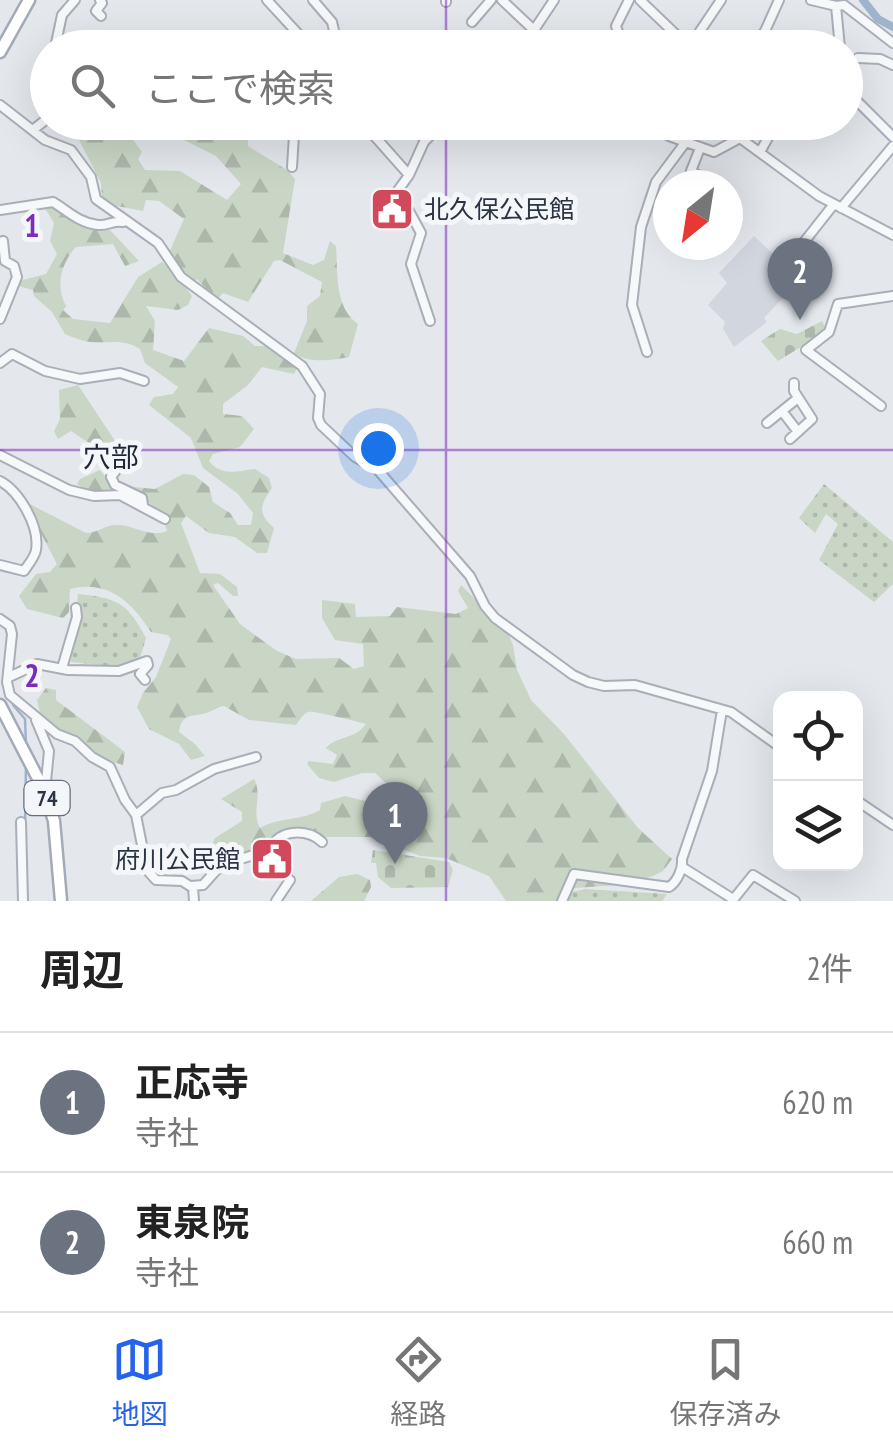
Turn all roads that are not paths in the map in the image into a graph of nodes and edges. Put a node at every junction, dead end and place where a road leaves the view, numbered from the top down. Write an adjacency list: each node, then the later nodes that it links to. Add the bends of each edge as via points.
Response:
1 (28, 0): 30 (main road)
2 (75, 0): 19 (street)
3 (100, 0): 17 (street)
4 (267, 0): 20 (street)
5 (313, 0): 21 (street)
6 (492, 0): 18 (street)
7 (502, 0): 16 (street)
8 (519, 0): 16 (street)
9 (554, 0): 23 (street)
10 (629, 0): 24 (street)
11 (640, 0): 25 (street)
12 (721, 0): 26 (street)
13 (779, 0): 27 (street)
14 (811, 0): 15 (street)
15 (836, 6): 28 (street); 29 (street, via 844,5)
16 (512, 10): 22 (street)
17 (101, 16)
18 (472, 22)
19 (59, 30)
20 (297, 30)
21 (334, 30)
22 (532, 30)
23 (535, 30)
24 (617, 30)
25 (672, 30)
26 (701, 30)
27 (765, 30)
28 (838, 30)
29 (893, 43)
30 (0, 52)
31 (863, 58): 32 (street)
32 (893, 65)
33 (0, 104): 35 (street)
34 (863, 107): 36 (street)
35 (30, 126)
36 (893, 137)
37 (45, 140): 56 (street, via 71,150 91,177 96,199)
38 (294, 140): 49 (street)
39 (378, 140): 51 (street)
40 (424, 140): 51 (street)
41 (683, 140): 45 (street)
42 (736, 140): 47 (street, via 720,151)
43 (742, 140): 48 (street)
44 (767, 140): 48 (street)
45 (686, 142): 47 (street); 63 (street, via 656,182 640,227 632,305)
46 (893, 146): 54 (street)
47 (700, 148): 50 (street)
48 (760, 152): 54 (street)
49 (292, 167)
50 (691, 170)
51 (409, 176): 52 (street)
52 (398, 191): 53 (street); 62 (street, via 421,233 411,264)
53 (382, 205)
54 (837, 206): 57 (street); 59 (street)
55 (0, 210): 56 (street, via 53,202 78,220)
56 (132, 225): 88 (street, via 158,244 182,277 308,374 321,399 321,425 376,469 470,576 496,618 588,682 635,685)
57 (893, 235)
58 (3, 241): 61 (street, via 16,277)
59 (786, 265)
60 (893, 296): 68 (street, via 838,304 829,332 806,350)
61 (0, 319)
62 (430, 321)
63 (647, 352)
64 (0, 363): 65 (street, via 12,354 45,371 80,378 116,373)
65 (144, 381)
66 (794, 383): 67 (street)
67 (798, 398): 69 (street); 71 (street, via 812,419)
68 (881, 406)
69 (782, 411): 70 (street); 71 (street)
70 (767, 423)
71 (798, 432): 72 (street)
72 (790, 439)
73 (0, 454): 74 (street)
74 (24, 470): 77 (street); 78 (street, via 68,490 120,495)
75 (115, 472): 78 (street, via 112,481)
76 (0, 481): 77 (street)
77 (10, 487): 80 (street, via 33,520 36,551 24,571)
78 (143, 505): 79 (street)
79 (165, 519)
80 (0, 565)
81 (76, 608): 83 (street)
82 (0, 619): 84 (street, via 12,634)
83 (62, 668): 84 (street, via 37,664); 85 (street, via 119,671 147,661 140,674)
84 (8, 677): 86 (street)
85 (145, 680)
86 (13, 698): 87 (street); 89 (street)
87 (0, 705): 92 (main road, 74)
88 (722, 710): 90 (street); 99 (street, via 712,771)
89 (34, 716): 92 (street, via 49,751); 94 (street, via 110,767)
90 (773, 743)
91 (256, 758): 94 (street, via 162,792)
92 (45, 792): 103 (main road, 74, via 58,840)
93 (863, 805): 96 (street)
94 (136, 814): 100 (street, via 151,877)
95 (21, 822): 102 (street)
96 (893, 825)
97 (322, 842): 98 (street, via 308,832 284,834 272,844)
98 (274, 851): 100 (street, via 221,865 203,885); 105 (street, via 291,880)
99 (682, 866): 101 (street); 106 (street, via 669,886 574,874)
100 (191, 886): 104 (street)
101 (733, 900): 107 (street, via 753,874)
102 (23, 901)
103 (61, 901)
104 (194, 901)
105 (276, 901)
106 (562, 901)
107 (795, 901)

